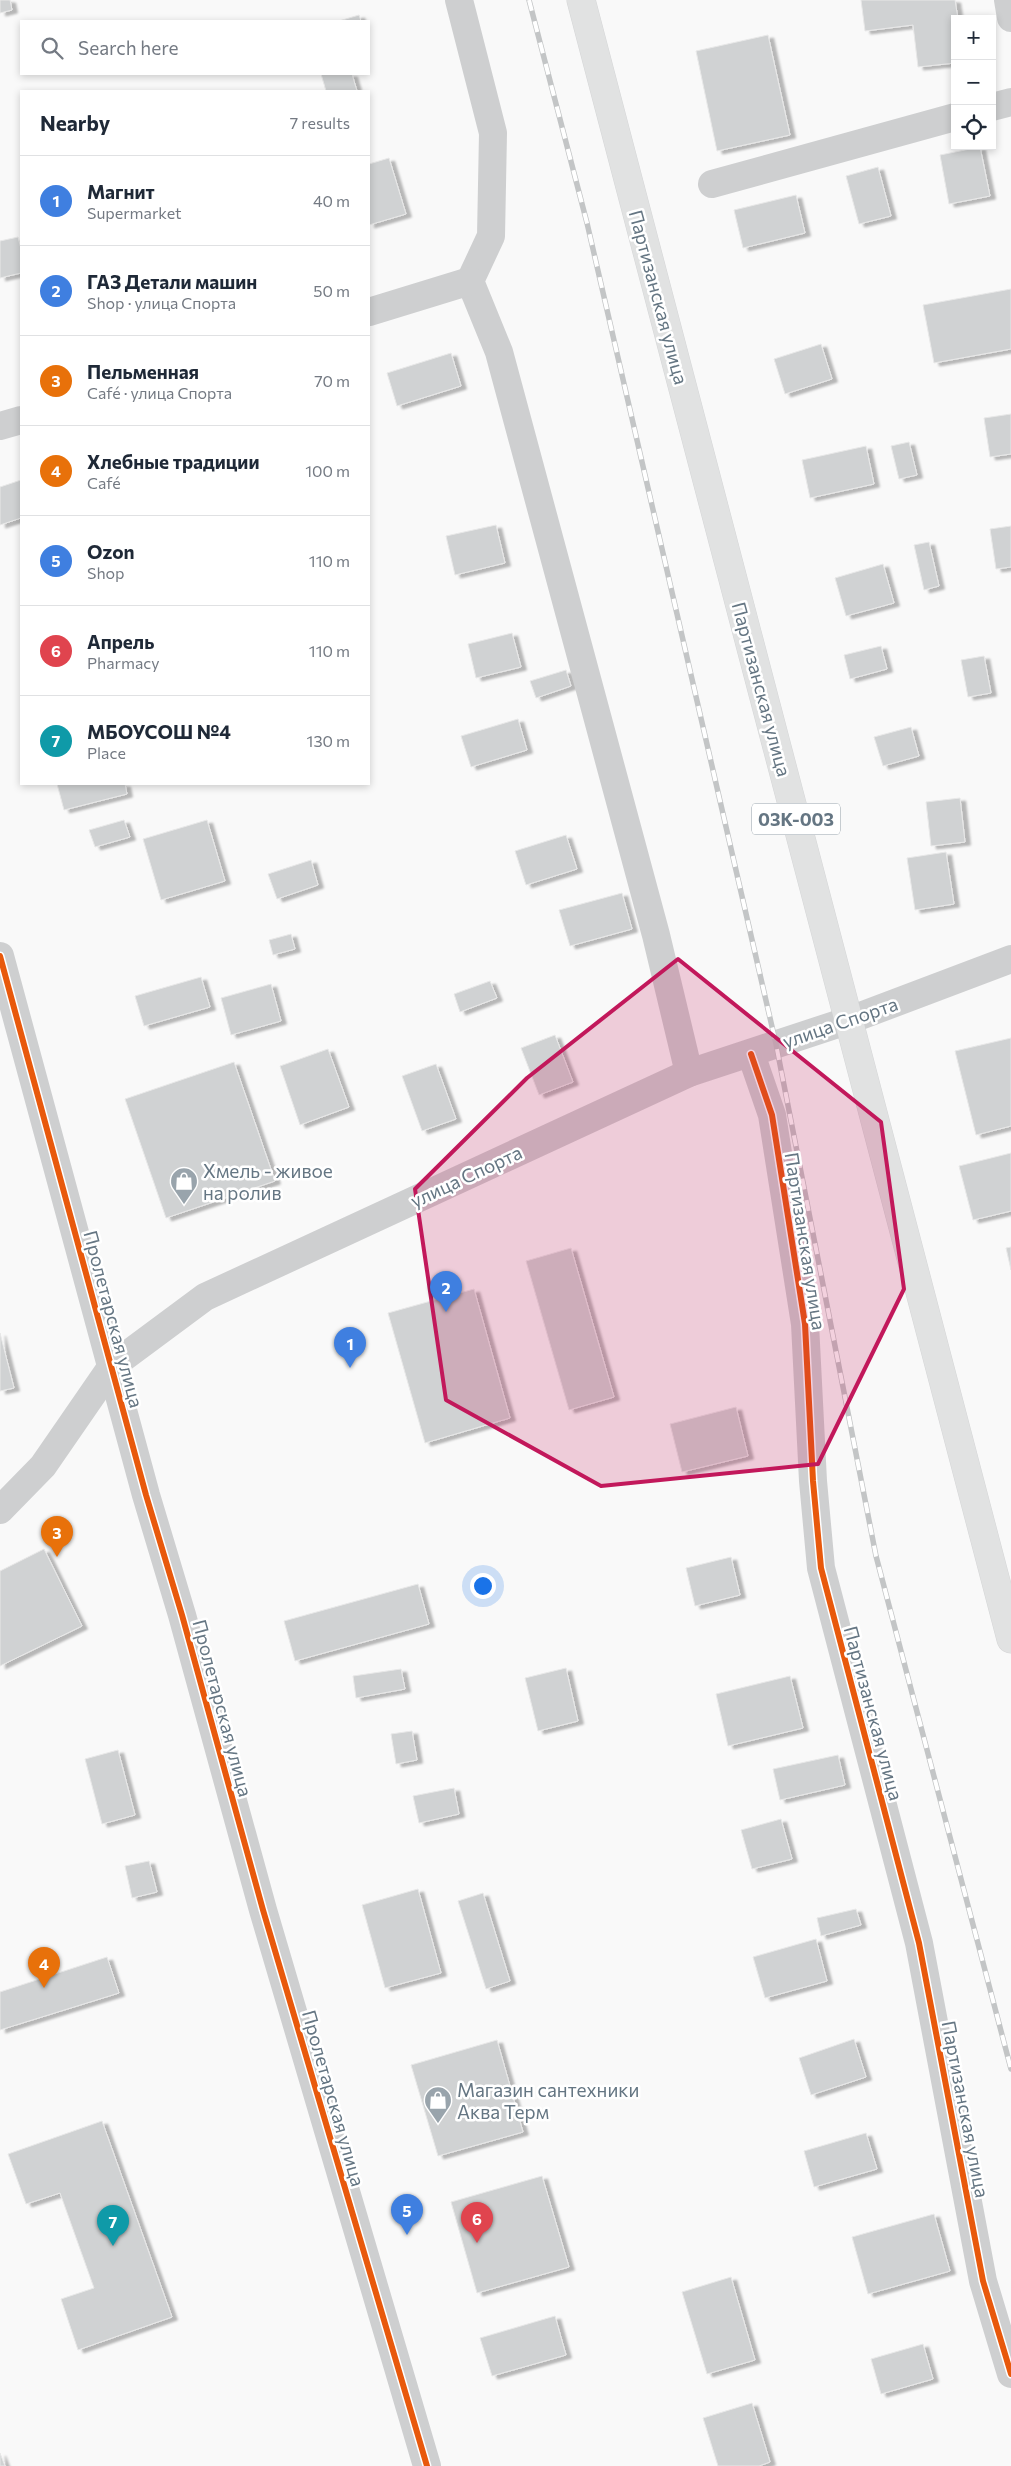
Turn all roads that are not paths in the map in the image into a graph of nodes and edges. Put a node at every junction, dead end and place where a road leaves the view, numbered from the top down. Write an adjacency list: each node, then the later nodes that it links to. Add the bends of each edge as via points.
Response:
1 (460, 0): 9 (street, via 493,133 491,236)
2 (581, 0): 15 (main road, Партизанская улица / 03К-003)
3 (1008, 0): 4 (street)
4 (1011, 18)
5 (1011, 102): 6 (street)
6 (996, 106)
7 (951, 119): 8 (street)
8 (712, 184)
9 (470, 281): 10 (street); 17 (street, via 502,362 656,935)
10 (370, 312)
11 (20, 420): 12 (street)
12 (0, 426)
13 (0, 956): 18 (street, Пролетарская улица)
14 (1011, 959): 15 (street, улица Спорта)
15 (847, 1021): 16 (street, улица Спорта); 20 (main road, Партизанская улица / 03К-003)
16 (751, 1054): 17 (street, улица Спорта); 21 (street, Партизанская улица, via 772,1115 805,1324 821,1568 919,1943 983,2281)
17 (689, 1073): 18 (street, улица Спорта, via 205,1297)
18 (112, 1366): 19 (street, улица Спорта, via 43,1466); 22 (street, Пролетарская улица, via 263,1910)
19 (0, 1510)
20 (1011, 1638)
21 (1011, 2374)
22 (427, 2466)

